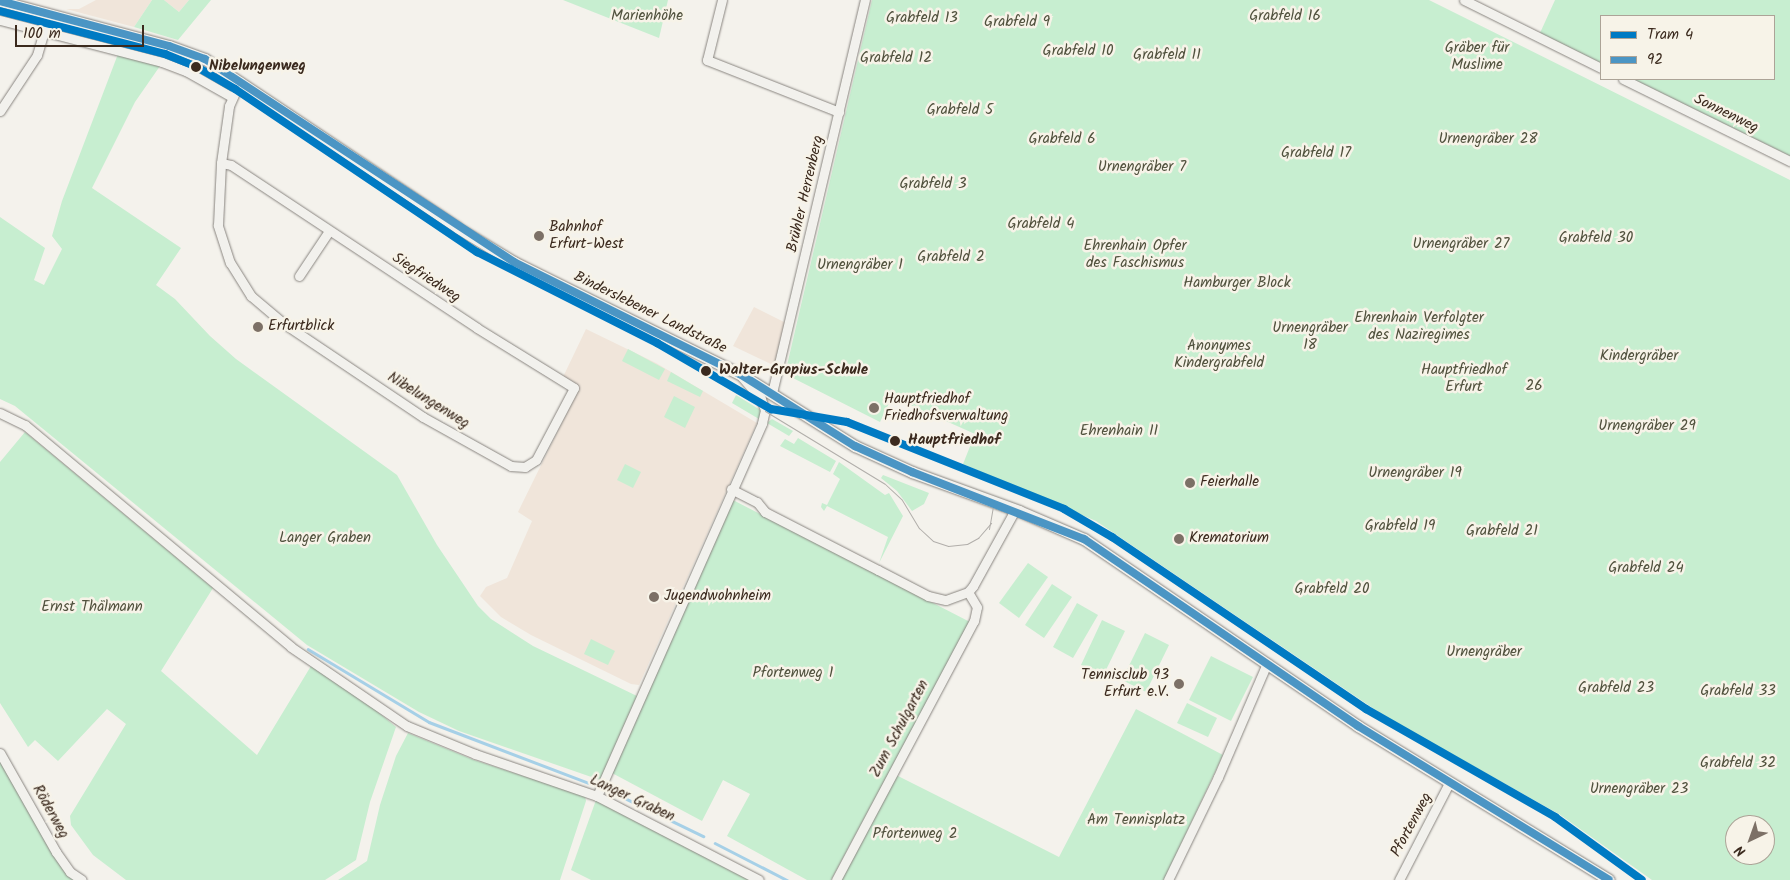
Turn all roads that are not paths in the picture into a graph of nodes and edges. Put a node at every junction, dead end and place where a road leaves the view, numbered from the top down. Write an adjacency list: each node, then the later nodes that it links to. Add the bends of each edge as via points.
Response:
1 (722, 0): 13 (street, via 707,60)
2 (865, 0): 13 (street, Brühler Herrenberg)
3 (1464, 0): 8 (street)
4 (0, 1): 5 (main road, Binderslebener Landstraße)
5 (49, 14): 7 (street); 10 (main road, Binderslebener Landstraße, via 169,46 205,59)
6 (0, 20): 7 (street)
7 (44, 31): 11 (street, via 162,62 186,71); 12 (street, via 36,55)
8 (1600, 68)
9 (1625, 80): 14 (street, Sonnenweg)
10 (240, 81): 11 (street, Nibelungenweg); 18 (main road, Binderslebener Landstraße, via 492,250)
11 (232, 97): 15 (street, Nibelungenweg)
12 (0, 111)
13 (839, 112): 19 (street, Brühler Herrenberg)
14 (1790, 161)
15 (221, 163): 16 (street, Siegfriedweg, via 231,166); 21 (street, Nibelungenweg, via 220,239 242,283 273,316 423,417 511,466 525,467 536,460)
16 (329, 231): 17 (street); 21 (street, Siegfriedweg, via 574,388)
17 (300, 276)
18 (740, 374): 19 (main road, Binderslebener Landstraße); 22 (street, via 761,398 765,412)
19 (772, 393): 23 (main road, Binderslebener Landstraße, via 855,446 912,472)
20 (0, 412): 28 (street, Langer Graben, via 26,425 291,647 406,726 475,754)
21 (551, 433)
22 (731, 489): 24 (street, via 757,502 765,512 928,596 946,600); 28 (street)
23 (1015, 510): 24 (street, via 988,563); 25 (main road, Binderslebener Landstraße, via 1084,539 1109,554)
24 (968, 592): 31 (street, Zum Schulgarten, via 977,607 974,621)
25 (1267, 664): 27 (main road, Binderslebener Landstraße); 32 (street, via 1218,777)
26 (0, 753): 29 (street, Röderweg, via 56,852 70,872)
27 (1449, 783): 33 (street, Pfortenweg); 34 (main road, Binderslebener Landstraße)
28 (597, 796): 30 (street, Langer Graben)
29 (82, 880)
30 (760, 880)
31 (836, 880)
32 (1168, 880)
33 (1400, 880)
34 (1609, 880)

